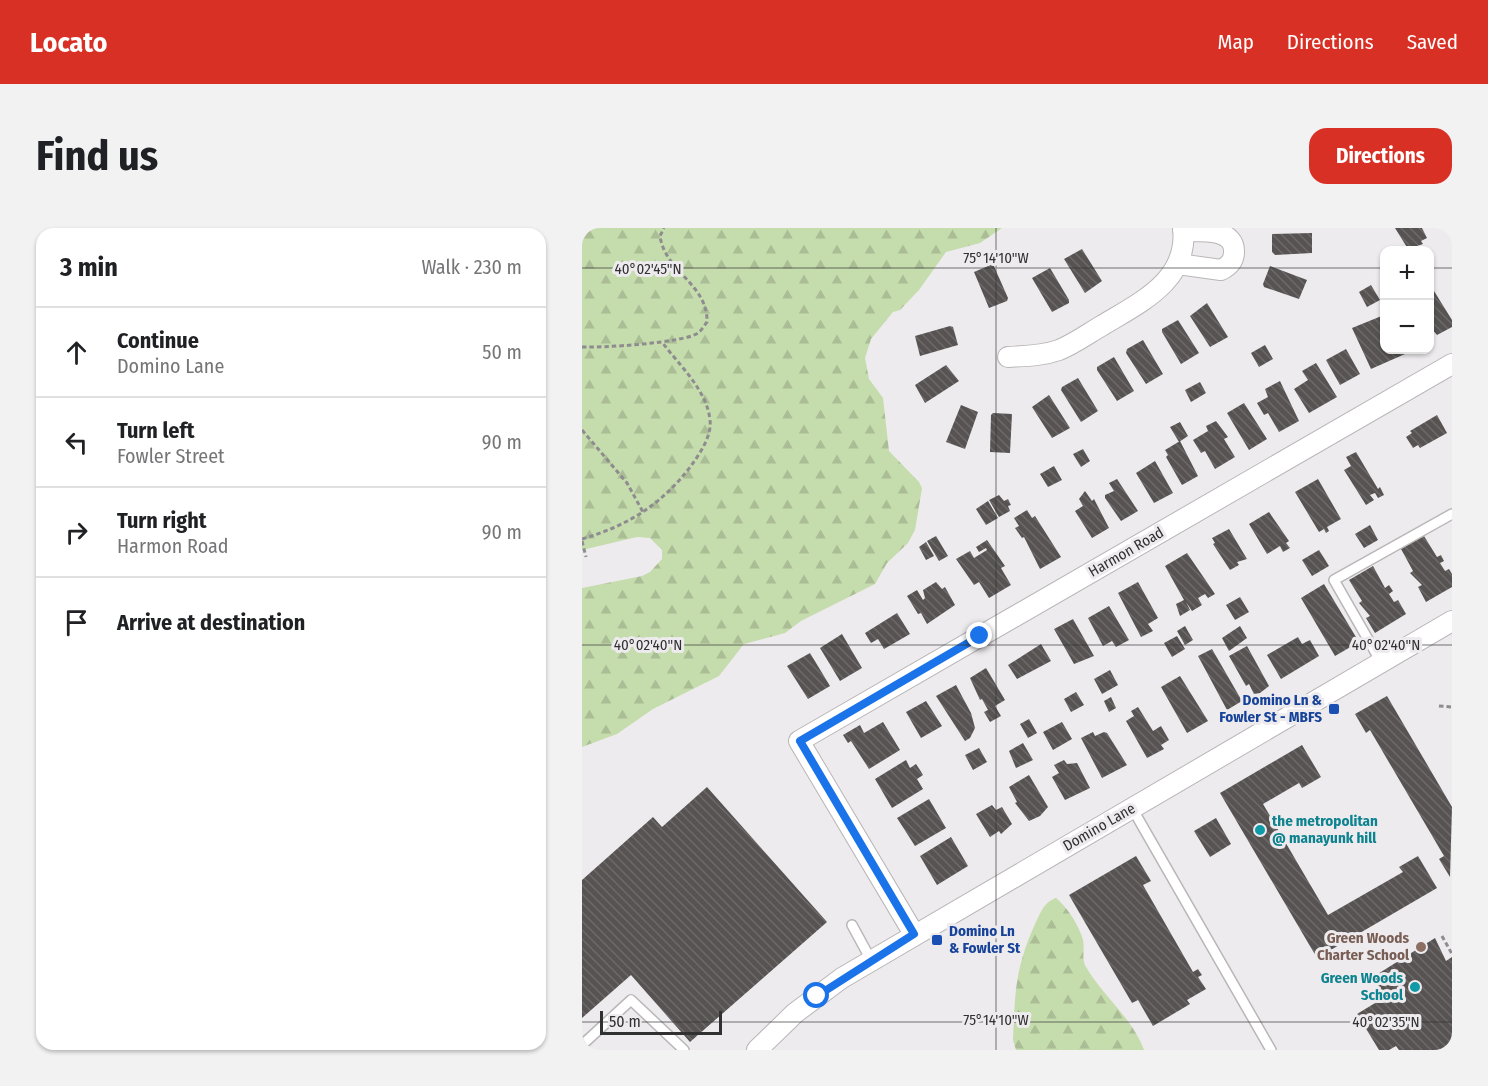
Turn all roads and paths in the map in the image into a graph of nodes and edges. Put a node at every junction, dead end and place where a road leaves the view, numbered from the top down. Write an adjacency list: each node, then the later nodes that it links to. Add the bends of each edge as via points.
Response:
1 (664, 228): 4 (path, via 660,236 662,249 693,285 707,313 699,333)
2 (1183, 229): 3 (street); 3 (street, via 1226,235 1234,255 1232,262 1221,270)
3 (1178, 264): 6 (street, via 1169,279 1147,299 1061,349)
4 (662, 342): 5 (path); 9 (path, via 702,394 710,420 709,431 701,452 676,484)
5 (582, 347)
6 (1008, 357)
7 (1452, 364): 19 (street, Harmon Road, via 800,741)
8 (582, 430): 9 (path, via 627,483)
9 (643, 512): 11 (path)
10 (1452, 514): 14 (lane, via 1334,580)
11 (582, 540): 12 (path)
12 (586, 557)
13 (1450, 628): 14 (street, Domino Lane)
14 (1381, 662): 17 (street, Domino Lane)
15 (1439, 706): 16 (path)
16 (1452, 707)
17 (1132, 808): 19 (street, Domino Lane); 26 (lane)
18 (852, 925): 22 (lane)
19 (914, 934): 22 (street, Domino Lane)
20 (1442, 936): 21 (path)
21 (1452, 954)
22 (871, 960): 25 (street, Domino Lane, via 817,996)
23 (582, 1045): 24 (lane, via 631,1000)
24 (684, 1050)
25 (757, 1050)
26 (1271, 1050)

